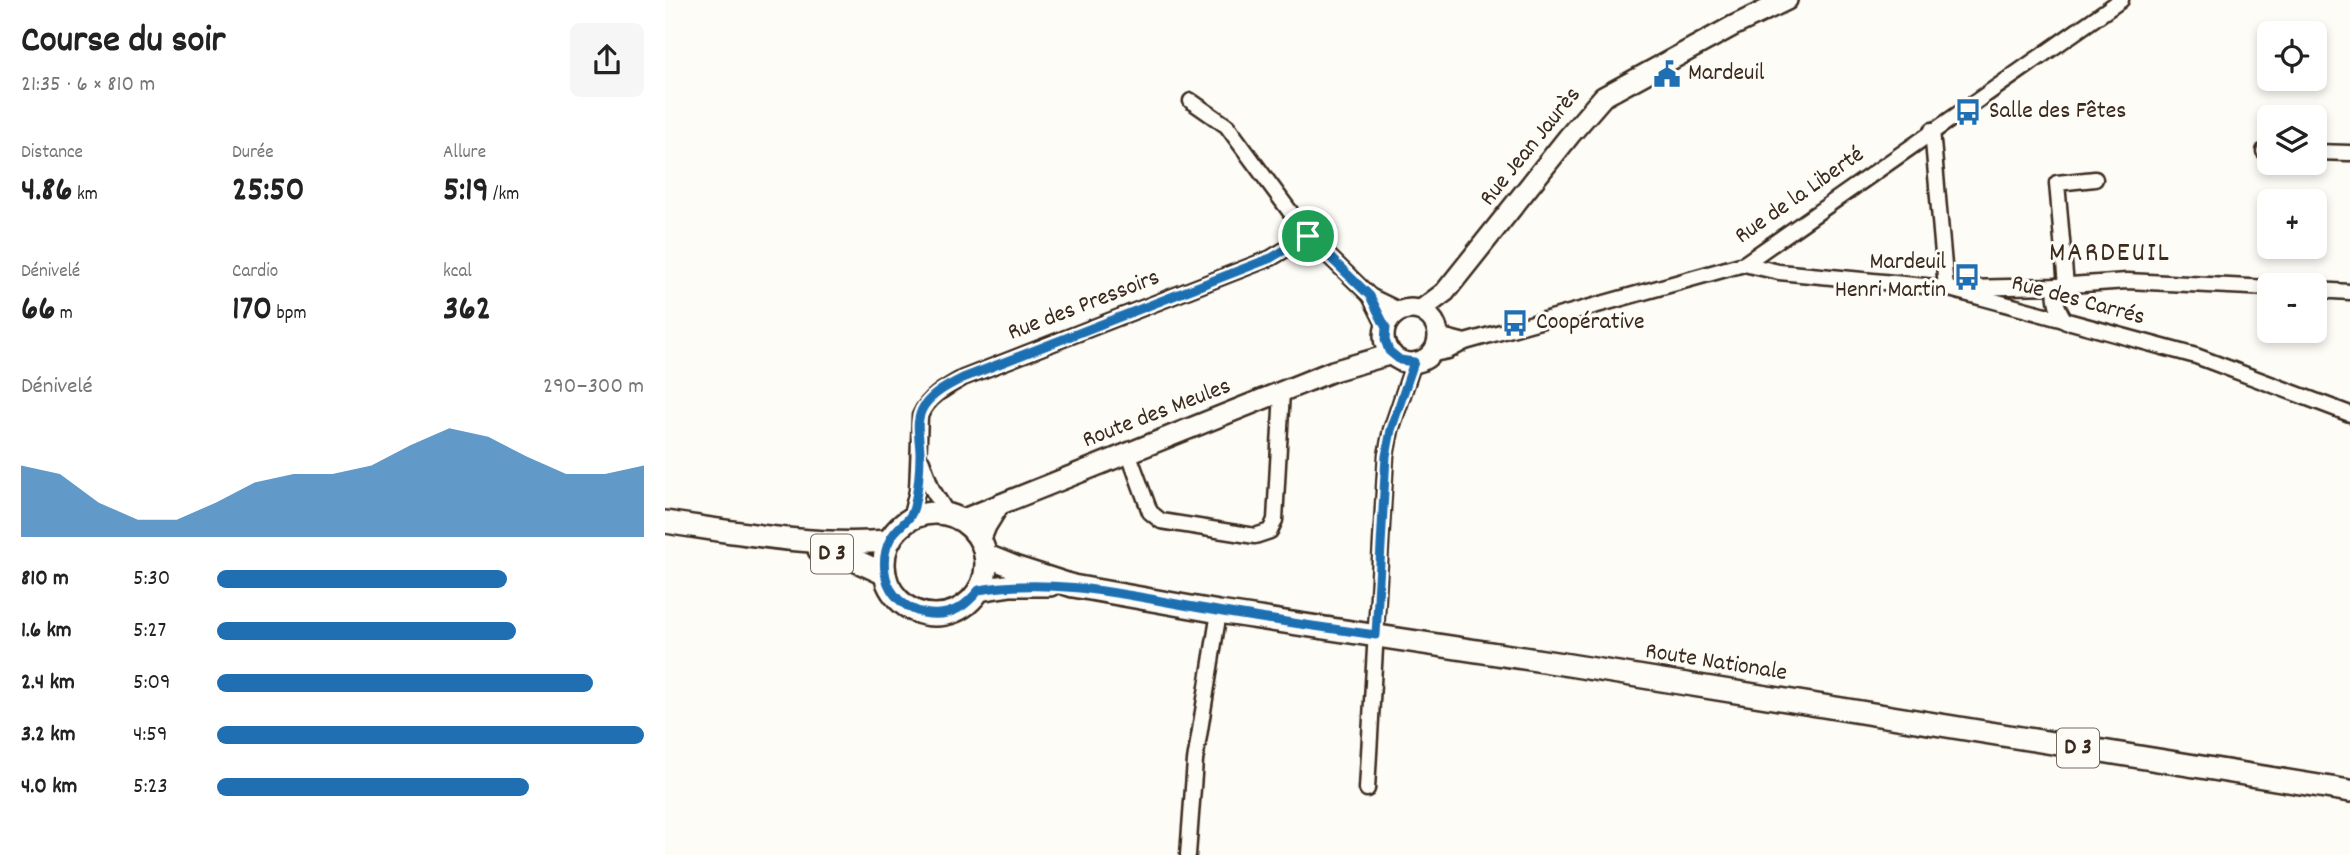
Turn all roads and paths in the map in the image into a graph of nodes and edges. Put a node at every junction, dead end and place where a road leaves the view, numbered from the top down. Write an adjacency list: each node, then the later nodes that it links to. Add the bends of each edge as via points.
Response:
1 (1787, 0): 20 (street, Rue Jean Jaurès, via 1603,97 1445,292)
2 (2121, 0): 4 (street, Rue de la Liberté)
3 (1191, 102): 8 (street, via 1227,126)
4 (1932, 130): 9 (street, Rue de la Liberté); 13 (street)
5 (2327, 152): 6 (street)
6 (2350, 153)
7 (2095, 179): 10 (street, via 2057,183)
8 (1308, 236): 16 (street); 29 (street, Rue des Pressoirs, via 1271,258 941,390 924,407 918,429)
9 (1744, 264): 13 (street, Rue des Carrés, via 1779,272); 22 (street, Rue de la Liberté)
10 (2061, 286): 11 (street); 12 (street, via 2127,281); 19 (street, via 2055,298)
11 (2001, 287): 13 (street); 17 (street, via 1995,291)
12 (2257, 287)
13 (1946, 288): 17 (street, Rue des Carrés)
14 (2327, 291): 15 (street)
15 (2350, 292)
16 (1370, 296): 18 (street); 21 (street)
17 (1996, 302): 19 (street, Rue des Carrés)
18 (1401, 311): 20 (street, via 1411,309); 21 (street)
19 (2066, 322): 27 (street, Rue des Carrés, via 2196,356)
20 (1431, 323): 22 (street); 24 (street, via 1437,342)
21 (1385, 331): 23 (street); 25 (street, Route des Meules)
22 (1465, 342): 24 (street, Rue de la Liberté)
23 (1392, 354): 24 (street, via 1400,360); 25 (street, Route des Meules)
24 (1422, 359): 41 (street, via 1391,430 1386,456)
25 (1333, 371): 26 (street, Route des Meules)
26 (1282, 391): 28 (street, Route des Meules); 28 (street, via 1275,520 1270,531 1255,536 1161,521 1150,512)
27 (2350, 414)
28 (1128, 452): 30 (street, Route des Meules)
29 (920, 453): 31 (street, Rue des Pressoirs, via 932,489); 32 (street, Rue des Pressoirs)
30 (999, 505): 31 (street, Route des Meules); 36 (street, via 986,526)
31 (955, 517): 32 (main road, via 922,514); 36 (main road, via 972,529)
32 (910, 519): 35 (main road)
33 (665, 522): 34 (main road, D 3)
34 (776, 539): 35 (main road, D 3, via 854,544); 37 (main road, D 3, via 852,559)
35 (889, 541): 37 (main road)
36 (983, 548): 38 (main road, D 3, via 1017,568); 39 (main road, via 985,573)
37 (885, 574): 39 (main road, via 895,596 905,605 932,615 958,609)
38 (1073, 586): 39 (main road, D 3, via 1011,584); 40 (main road, Route Nationale / D 3)
39 (979, 590)
40 (1219, 612): 41 (main road, Route Nationale / D 3); 44 (street, via 1195,761)
41 (1376, 635): 42 (street); 43 (main road, Route Nationale / D 3)
42 (1367, 789)
43 (2350, 792)
44 (1188, 855)

